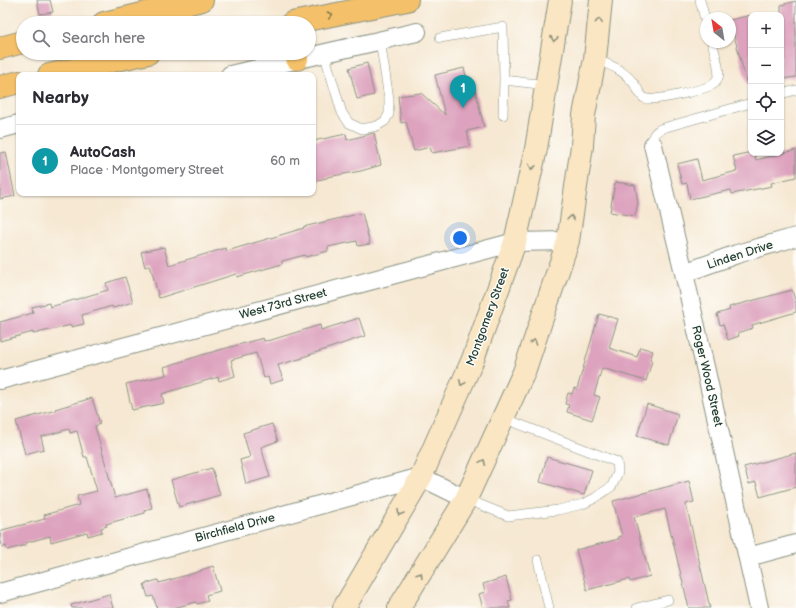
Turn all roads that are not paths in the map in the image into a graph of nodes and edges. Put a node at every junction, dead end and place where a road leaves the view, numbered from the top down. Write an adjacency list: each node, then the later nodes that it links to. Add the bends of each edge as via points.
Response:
1 (202, 0): 7 (highway)
2 (407, 0): 8 (highway, one-way to 2)
3 (560, 0): 24 (street, Montgomery Street, one-way to 24)
4 (601, 0): 17 (street, one-way to 4)
5 (700, 0): 6 (lane)
6 (703, 12)
7 (134, 16)
8 (316, 18)
9 (416, 32): 11 (street)
10 (440, 38): 22 (lane, via 503,27)
11 (380, 40): 15 (street); 15 (lane, via 389,114 377,126 362,129 349,123 342,114)
12 (16, 44): 13 (highway)
13 (0, 48)
14 (714, 48): 17 (lane, via 719,76 715,83 660,99 649,100 643,97 620,69)
15 (324, 53): 16 (street)
16 (316, 54)
17 (595, 59): 34 (street, one-way to 17, via 584,115)
18 (116, 60): 20 (highway)
19 (282, 60): 21 (street)
20 (62, 72)
21 (240, 72)
22 (504, 80): 24 (lane); 29 (lane)
23 (16, 83): 25 (highway)
24 (547, 85): 35 (street, Montgomery Street, one-way to 35, via 536,149)
25 (0, 87)
26 (796, 90): 27 (lane)
27 (784, 93)
28 (748, 104): 32 (lane, via 663,128 654,134)
29 (503, 115)
30 (16, 125): 31 (street)
31 (0, 129)
32 (653, 145): 36 (street, Roger Wood Street)
33 (796, 238): 36 (street, Linden Drive, via 737,254)
34 (568, 241): 35 (street, West 73rd Street); 38 (street, one-way to 34, via 524,372)
35 (515, 242): 37 (street, West 73rd Street); 39 (street, Montgomery Street, one-way to 39, via 473,359)
36 (684, 273): 42 (street, Roger Wood Street)
37 (0, 380)
38 (503, 418): 40 (street, one-way to 38); 40 (lane, via 616,462 618,472 612,486 583,504 508,516)
39 (421, 478): 40 (street); 44 (street, Birchfield Drive); 46 (street, Montgomery Street, one-way to 46)
40 (466, 499): 47 (street, one-way to 40)
41 (796, 544): 42 (street)
42 (748, 557): 50 (street, Roger Wood Street)
43 (538, 560): 48 (lane)
44 (0, 593)
45 (668, 600): 49 (lane)
46 (344, 608)
47 (400, 608)
48 (549, 608)
49 (637, 608)
50 (759, 608)

